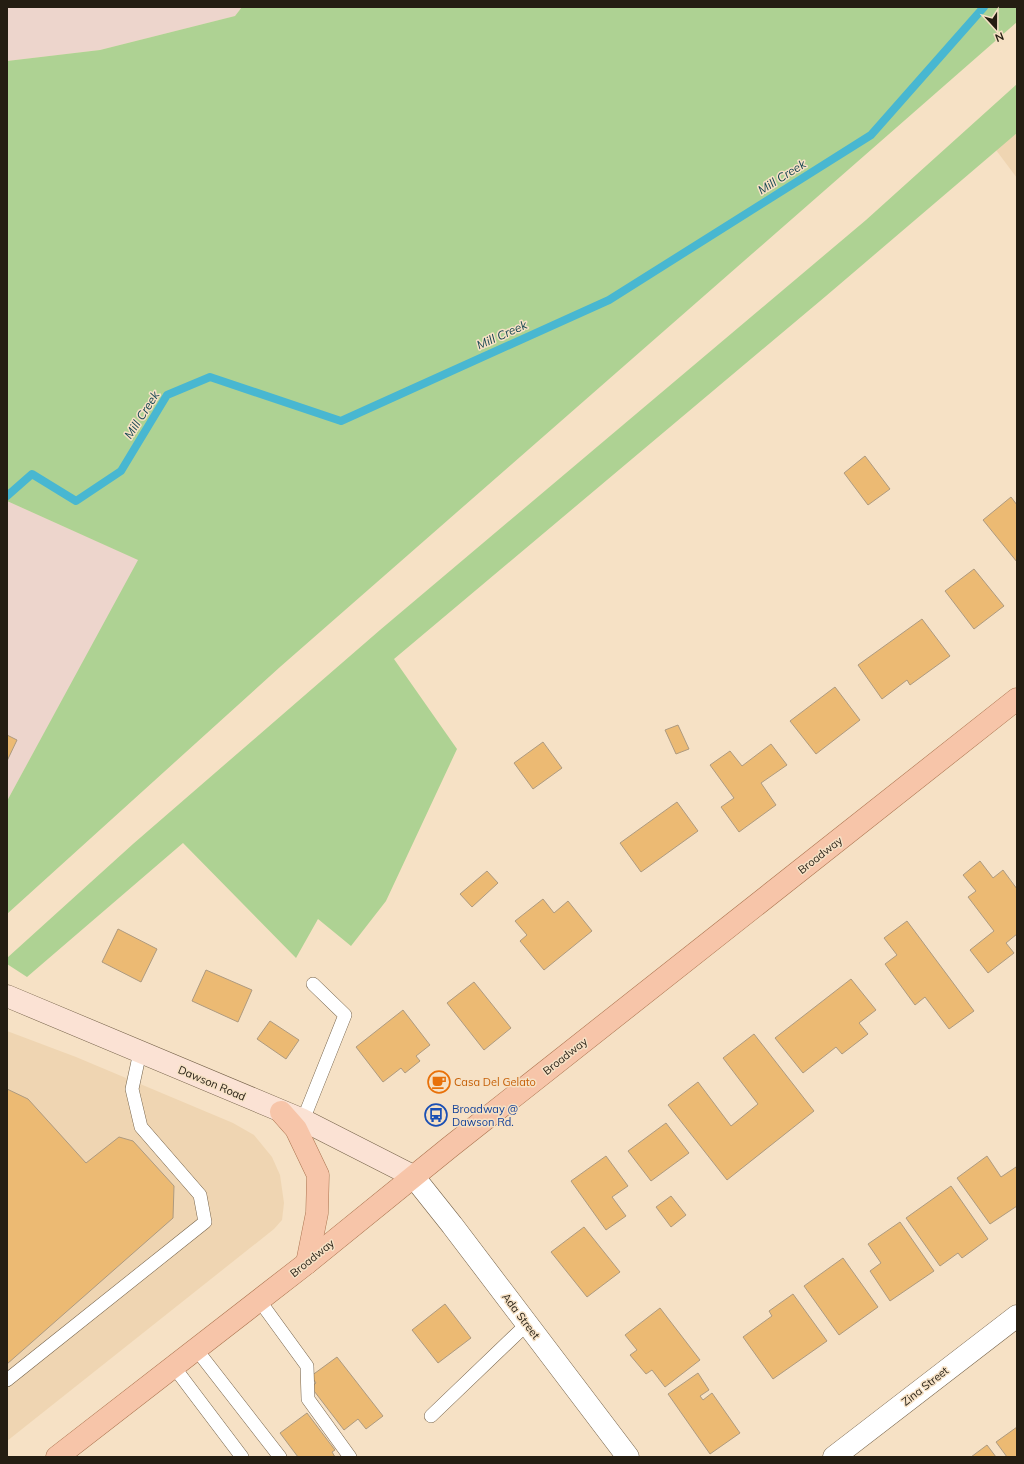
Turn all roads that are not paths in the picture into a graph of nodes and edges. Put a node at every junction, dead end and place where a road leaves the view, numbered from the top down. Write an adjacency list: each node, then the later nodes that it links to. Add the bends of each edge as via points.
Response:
1 (1017, 699): 7 (main road, Broadway)
2 (314, 984): 6 (lane, via 345,1015)
3 (9, 1000): 4 (street, Dawson Road)
4 (140, 1052): 5 (street, Dawson Road); 14 (lane, via 132,1089 141,1127 200,1195 205,1222)
5 (281, 1112): 6 (street, Dawson Road); 8 (main road, via 296,1129 318,1175 317,1213)
6 (303, 1120): 7 (street, Dawson Road)
7 (413, 1176): 8 (main road, Broadway); 11 (street, Ada Street)
8 (307, 1263): 9 (main road, Broadway)
9 (259, 1300): 12 (main road, Broadway); 19 (lane, via 307,1366 308,1399)
10 (1017, 1316): 21 (street, Zina Street)
11 (527, 1324): 15 (lane); 20 (street, Ada Street)
12 (196, 1349): 13 (main road, Broadway); 18 (lane)
13 (174, 1367): 16 (main road, Broadway); 17 (lane)
14 (7, 1380)
15 (431, 1416)
16 (57, 1457)
17 (242, 1457)
18 (280, 1457)
19 (350, 1457)
20 (628, 1457)
21 (834, 1457)

